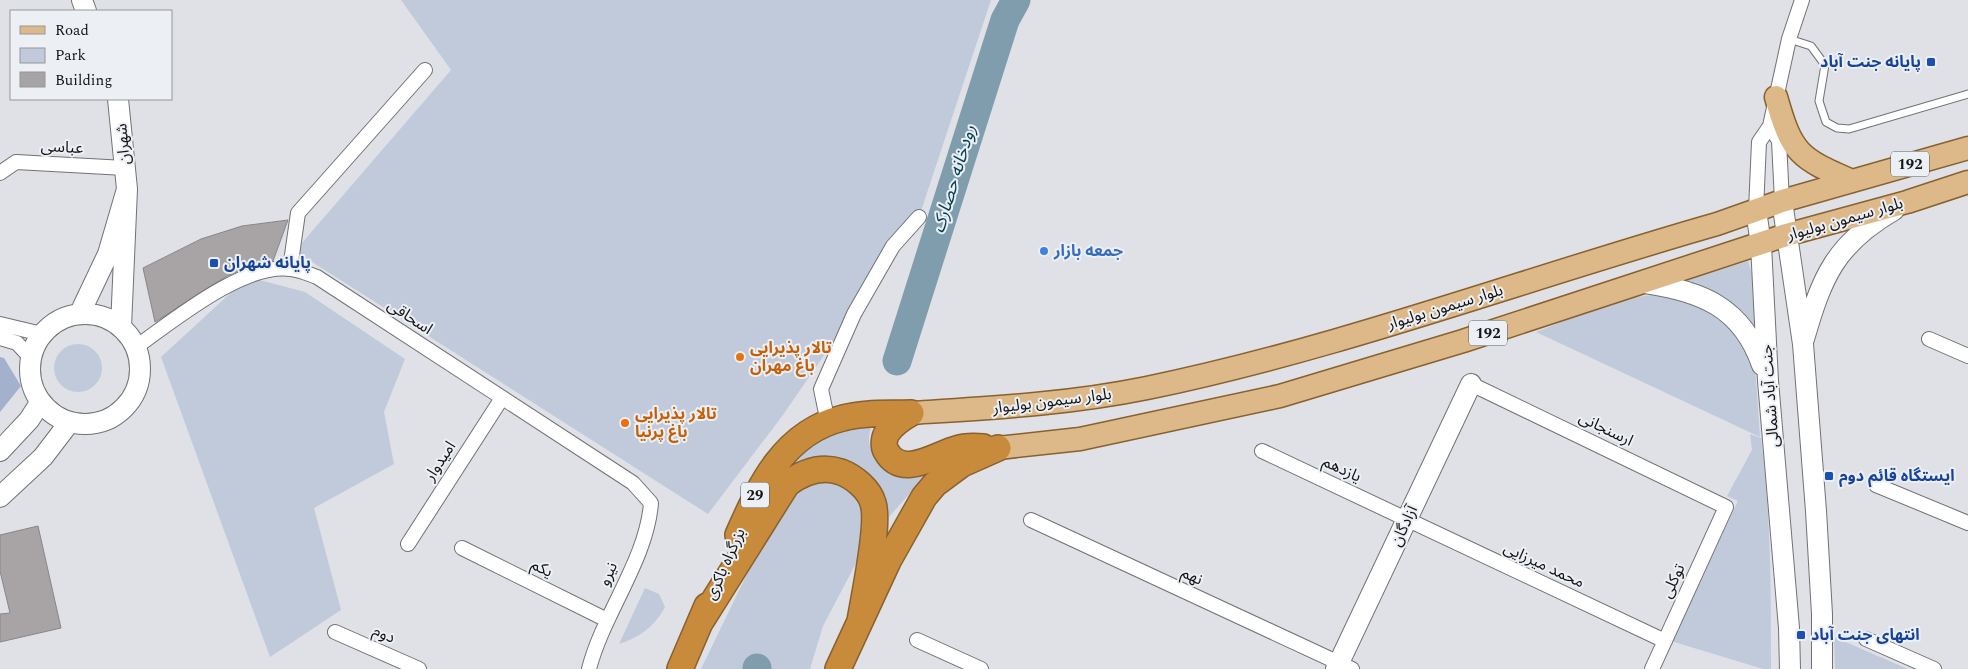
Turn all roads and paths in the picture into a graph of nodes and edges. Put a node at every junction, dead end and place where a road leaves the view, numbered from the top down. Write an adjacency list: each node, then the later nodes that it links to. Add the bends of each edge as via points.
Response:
1 (1802, 0): 2 (street, جنت آباد شمالی)
2 (1789, 39): 4 (lane, via 1811,46 1825,65 1819,101 1826,122 1837,128 1864,126); 5 (street, جنت آباد شمالی)
3 (425, 70): 20 (street, via 298,213)
4 (1968, 94)
5 (1776, 97): 7 (street, جنت آباد شمالی); 11 (main road, via 1784,125 1807,160)
6 (118, 100): 9 (main road, شهران)
7 (1770, 126): 14 (street, via 1779,141); 16 (street, جنت آباد شمالی, via 1759,142)
8 (1968, 148): 11 (main road, بلوار سیمون بولیوار / 192)
9 (125, 168): 10 (street, عباسی, via 16,162); 13 (main road, شهران)
10 (0, 173)
11 (1852, 181): 14 (main road, بلوار سیمون بولیوار / 192)
12 (1968, 182): 15 (main road, بلوار سیمون بولیوار / 192)
13 (127, 189): 22 (main road, via 108,254); 24 (main road)
14 (1782, 200): 16 (main road, بلوار سیمون بولیوار / 192); 18 (main road)
15 (1908, 202): 18 (main road, بلوار سیمون بولیوار / 192); 28 (main road, via 1868,225 1836,257 1816,300)
16 (1756, 210): 19 (main road, جنت آباد شمالی); 36 (main road, بلوار سیمون بولیوار / 192, via 1276,357 1147,388 1040,405)
17 (919, 217): 38 (street, via 893,246 883,263 854,314 821,388)
18 (1786, 235): 19 (main road, بلوار سیمون بولیوار / 192); 28 (main road)
19 (1761, 245): 21 (main road, بلوار سیمون بولیوار / 192); 32 (main road, جنت آباد شمالی)
20 (290, 268): 29 (street, اسحاقی, via 258,273 210,294); 34 (street, اسحاقی, via 317,277)
21 (1645, 283): 32 (main road, via 1689,291 1715,303 1748,334); 39 (main road, بلوار سیمون بولیوار / 192, via 1280,396 1080,439)
22 (80, 314): 24 (main road, via 102,316); 25 (main road, via 62,318)
23 (0, 324): 25 (street)
24 (121, 327): 29 (main road)
25 (42, 334): 31 (main road)
26 (0, 338): 31 (street, via 17,343)
27 (1929, 339): 30 (street)
28 (1803, 344): 66 (main road, via 1817,520)
29 (136, 347): 37 (main road, via 140,374 132,399 105,421 87,425)
30 (1968, 356)
31 (30, 357): 35 (main road, via 32,388)
32 (1768, 381): 65 (main road, جنت آباد شمالی)
33 (1471, 384): 45 (street, ارسنجانی); 46 (main road, آزادگان)
34 (502, 398): 44 (street, اسحاقی, via 633,483); 49 (street, امیدوار)
35 (40, 403): 37 (main road); 40 (main road)
36 (911, 414): 38 (highway, بزرگراه باکری / 29, via 862,415); 39 (highway, via 899,420 886,434 884,445 895,460 919,464 957,449 972,446)
37 (69, 423): 43 (main road, via 44,457)
38 (828, 423): 52 (highway, بزرگراه باکری / 29, via 795,442 757,491)
39 (998, 448): 53 (highway, via 962,464 935,484 924,497)
40 (0, 451)
41 (1262, 451): 46 (street, یازدهم)
42 (1876, 485): 48 (street)
43 (0, 496)
44 (651, 503): 51 (street, نیرو, via 649,525)
45 (1726, 507): 57 (street, توکلی)
46 (1407, 519): 57 (street, محمد میرزایی); 59 (main road, آزادگان)
47 (1031, 520): 59 (street, نهم)
48 (1968, 523)
49 (408, 544)
50 (462, 548): 51 (street, یکم)
51 (607, 620): 58 (street, نیرو)
52 (701, 621): 53 (highway, via 787,484 799,475 822,469 854,478 873,502 874,528); 61 (highway, بزرگراه باکری / 29)
53 (860, 621): 62 (highway)
54 (335, 632): 60 (street, دوم)
55 (1866, 639): 67 (street)
56 (917, 640): 63 (street)
57 (1665, 641): 64 (street, توکلی)
58 (588, 666)
59 (1342, 667)
60 (419, 669)
61 (680, 669)
62 (838, 669)
63 (981, 669)
64 (1652, 669)
65 (1790, 669)
66 (1822, 669)
67 (1934, 669)

